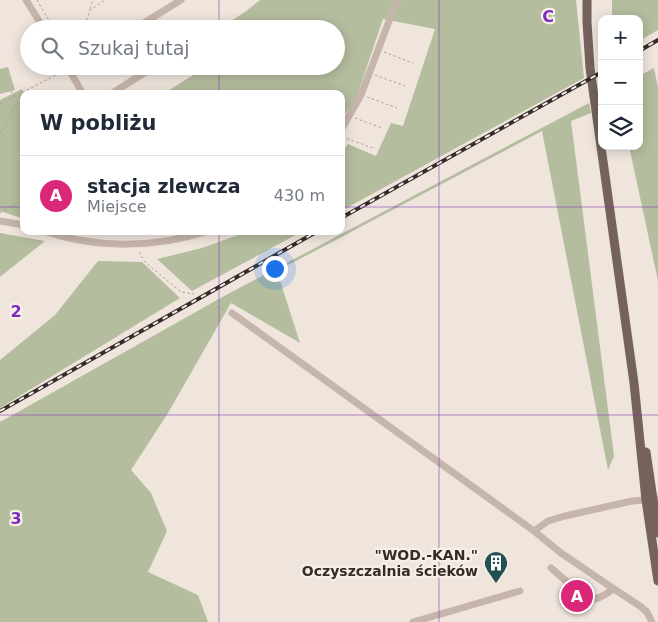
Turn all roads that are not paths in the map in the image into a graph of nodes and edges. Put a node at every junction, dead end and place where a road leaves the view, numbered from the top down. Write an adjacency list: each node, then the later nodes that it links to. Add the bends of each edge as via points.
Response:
1 (26, 0): 5 (street)
2 (181, 0): 6 (street)
3 (396, 0): 11 (street, via 361,95)
4 (588, 0): 17 (main road, via 590,68)
5 (38, 20)
6 (149, 20)
7 (73, 75): 9 (street)
8 (141, 75): 10 (street)
9 (81, 90)
10 (117, 90)
11 (345, 124)
12 (0, 221): 13 (street)
13 (20, 224)
14 (59, 235): 15 (street, via 91,242 134,244 172,241)
15 (194, 235)
16 (232, 312): 18 (street)
17 (652, 499): 18 (street, via 565,516); 19 (main road); 21 (main road)
18 (534, 531): 22 (street)
19 (658, 534)
20 (551, 568): 22 (street, via 587,598 594,600)
21 (658, 580)
22 (614, 589): 27 (street, via 647,612)
23 (520, 592): 24 (street)
24 (442, 614): 25 (street); 26 (street)
25 (413, 622)
26 (436, 622)
27 (652, 622)

